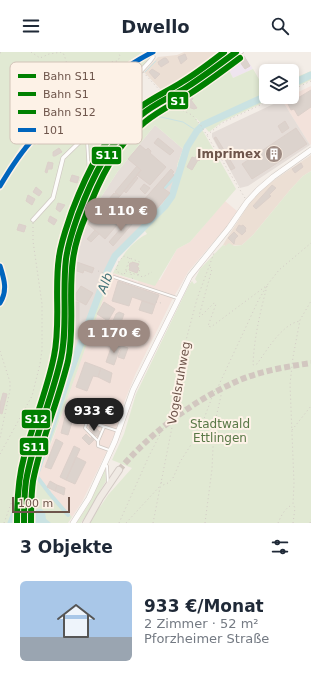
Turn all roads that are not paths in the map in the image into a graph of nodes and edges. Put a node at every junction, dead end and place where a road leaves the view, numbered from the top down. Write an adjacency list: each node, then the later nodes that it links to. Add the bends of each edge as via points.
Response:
1 (152, 52): 3 (main road); 4 (street, via 153,57)
2 (242, 52): 5 (lane)
3 (134, 62)
4 (142, 70)
5 (168, 102)
6 (29, 144): 11 (main road)
7 (78, 144): 12 (street, via 63,158 53,198)
8 (87, 144): 10 (lane)
9 (311, 150): 15 (main road, via 258,190 214,246)
10 (89, 174)
11 (0, 186)
12 (33, 220)
13 (0, 266): 16 (main road, via 6,288)
14 (114, 277): 15 (lane)
15 (178, 299): 18 (main road, via 134,390)
16 (0, 303)
17 (104, 427): 18 (lane); 19 (lane); 19 (lane, via 87,421 85,428)
18 (119, 431): 20 (main road)
19 (98, 442): 20 (lane, via 98,446)
20 (111, 451): 21 (main road)
21 (105, 464): 23 (lane); 24 (main road)
22 (119, 470): 23 (main road)
23 (109, 484): 25 (main road)
24 (74, 523)
25 (86, 523)

